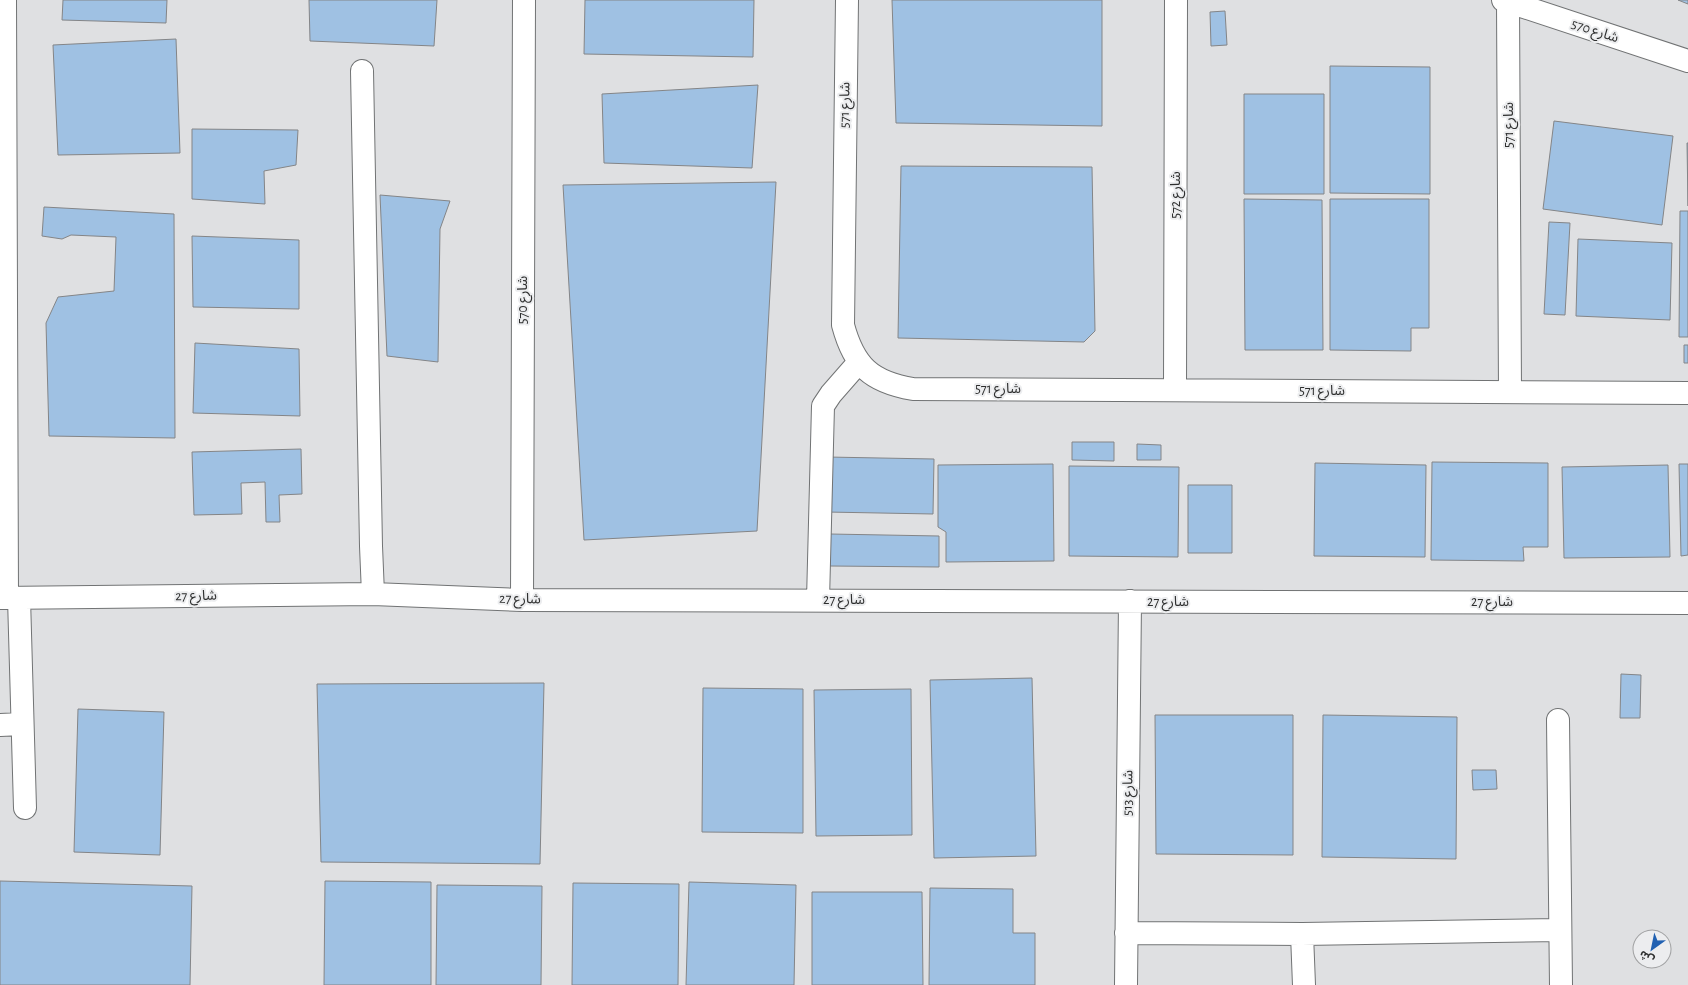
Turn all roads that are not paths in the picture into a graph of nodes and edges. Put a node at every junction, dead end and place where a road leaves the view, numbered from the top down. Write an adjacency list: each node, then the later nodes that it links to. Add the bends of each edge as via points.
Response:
1 (5, 0): 8 (street)
2 (524, 0): 15 (street, شارع 570)
3 (846, 0): 9 (street, شارع 571, via 843,325 848,345)
4 (1176, 0): 10 (street, شارع 572)
5 (1505, 1): 6 (street, شارع 570); 11 (street, شارع 571)
6 (1688, 61)
7 (362, 71): 13 (street)
8 (3, 259): 14 (street)
9 (859, 362): 10 (street, شارع 571, via 874,376 893,385 913,388); 16 (street, via 830,394 823,406)
10 (1175, 390): 11 (street, شارع 571)
11 (1510, 392): 12 (street, شارع 571)
12 (1688, 393)
13 (373, 594): 14 (street, شارع 27); 15 (street, شارع 27)
14 (9, 598): 20 (street)
15 (522, 600): 16 (street, شارع 27)
16 (818, 600): 17 (street, شارع 27)
17 (1130, 602): 18 (street, شارع 27); 24 (street, شارع 513)
18 (1688, 603)
19 (1558, 720): 23 (street)
20 (22, 724): 21 (street); 22 (street)
21 (0, 725)
22 (25, 808)
23 (1560, 930): 25 (street); 28 (street)
24 (1126, 933): 25 (street); 26 (street, شارع 513)
25 (1302, 934): 27 (street)
26 (1126, 985)
27 (1304, 985)
28 (1561, 985)

